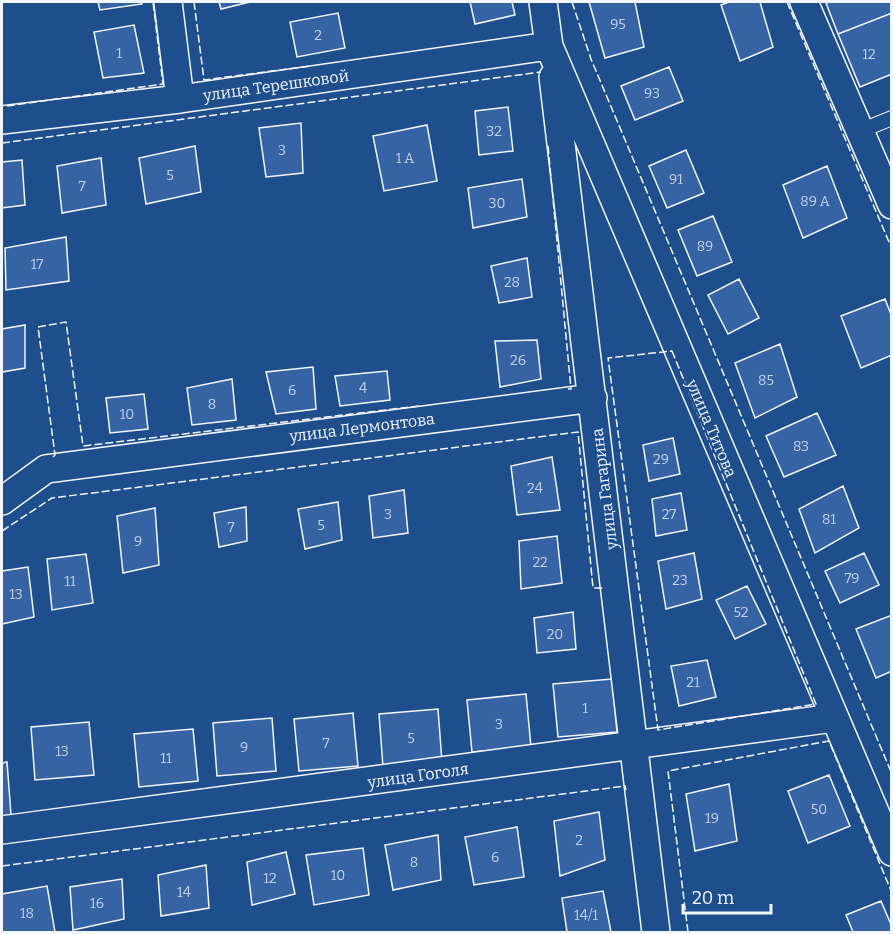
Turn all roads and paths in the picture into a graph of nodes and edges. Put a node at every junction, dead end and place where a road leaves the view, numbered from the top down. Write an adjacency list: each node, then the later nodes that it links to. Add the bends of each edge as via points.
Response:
1 (168, 2): 5 (street)
2 (543, 2): 4 (street, улица Титова)
3 (804, 2): 8 (street)
4 (549, 46): 5 (street, улица Терешковой); 10 (street, улица Гагарина); 12 (street, улица Титова)
5 (180, 99): 7 (street, улица Терешковой)
6 (891, 118): 8 (lane)
7 (2, 120)
8 (860, 131): 9 (street)
9 (891, 205)
10 (593, 398): 11 (street, улица Лермонтова, via 46,470); 13 (street, улица Гагарина)
11 (2, 501)
12 (834, 717): 13 (street, улица Гоголя); 15 (street, улица Титова)
13 (633, 746): 14 (street, улица Гоголя); 16 (street, улица Гагарина)
14 (2, 830)
15 (891, 852)
16 (656, 933)

